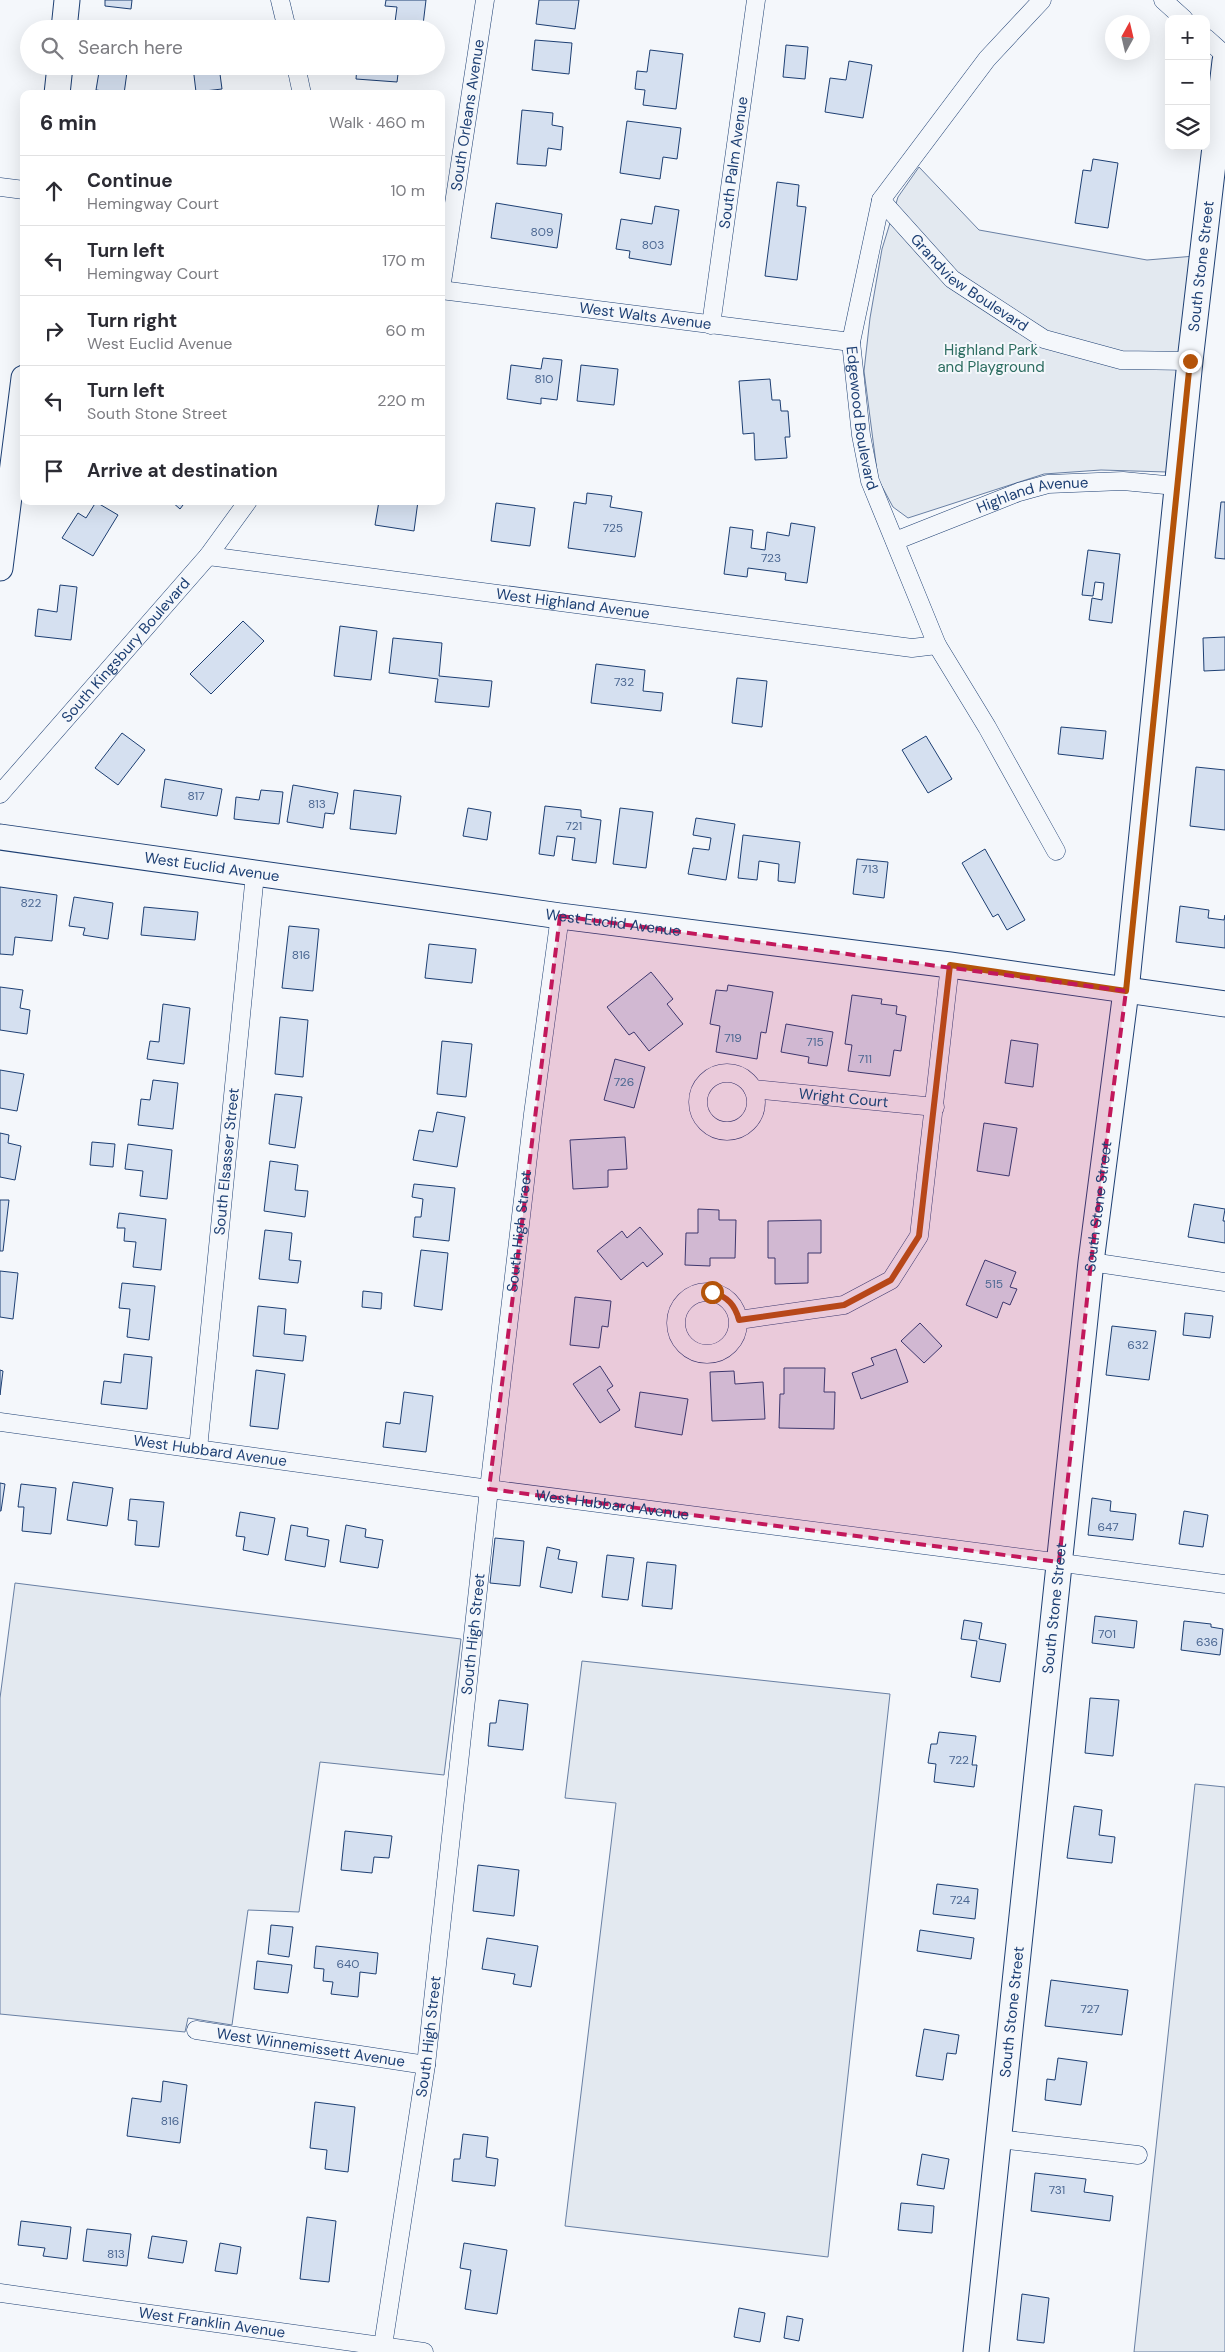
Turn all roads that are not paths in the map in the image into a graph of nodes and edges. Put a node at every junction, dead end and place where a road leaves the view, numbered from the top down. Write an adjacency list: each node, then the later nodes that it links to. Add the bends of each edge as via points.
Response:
1 (67, 0): 8 (street)
2 (280, 0): 9 (street)
3 (485, 0): 20 (street, South Orleans Avenue)
4 (756, 0): 22 (street, South Palm Avenue)
5 (1042, 0): 19 (street, Edgewood Boulevard, via 987,59)
6 (1163, 0): 7 (street)
7 (1180, 15)
8 (65, 20)
9 (285, 20)
10 (1210, 42): 11 (street)
11 (1225, 55)
12 (1225, 61): 24 (street, South Stone Street)
13 (59, 75): 15 (street)
14 (298, 75): 16 (street)
15 (57, 90)
16 (301, 90)
17 (0, 187): 18 (street)
18 (20, 190)
19 (881, 200): 23 (street, Edgewood Boulevard); 24 (street, Grandview Boulevard, via 952,279 1044,339 1121,360)
20 (445, 264)
21 (445, 291): 22 (street, West Walts Avenue)
22 (710, 325): 23 (street, West Walts Avenue)
23 (851, 342): 28 (street, Edgewood Boulevard, via 861,435 870,481)
24 (1190, 361): 26 (street, South Stone Street)
25 (20, 410): 30 (street)
26 (1176, 486): 28 (street, Highland Avenue, via 1123,480 1048,484 1019,492); 38 (street, South Stone Street)
27 (245, 505): 29 (street, South Kingsbury Boulevard)
28 (895, 541): 31 (street, Edgewood Boulevard)
29 (208, 556): 31 (street, West Highland Avenue, via 912,648); 32 (street, South Kingsbury Boulevard)
30 (0, 568)
31 (937, 645): 34 (street, Edgewood Boulevard)
32 (0, 794)
33 (0, 837): 35 (street, West Euclid Avenue)
34 (1056, 851)
35 (255, 874): 36 (street, West Euclid Avenue); 46 (street, South Elsasser Street)
36 (560, 916): 37 (street, West Euclid Avenue); 47 (street, South High Street, via 532,1114)
37 (950, 965): 38 (street, West Euclid Avenue); 41 (street)
38 (1126, 991): 39 (street, West Euclid Avenue); 42 (street, South Stone Street)
39 (1225, 1004)
40 (753, 1089): 41 (street, Wright Court)
41 (935, 1107): 44 (street, via 919,1236 891,1280 844,1305)
42 (1091, 1262): 43 (street); 48 (street, South Stone Street)
43 (1225, 1282)
44 (739, 1320)
45 (0, 1422): 46 (street, West Hubbard Avenue)
46 (198, 1449): 47 (street, West Hubbard Avenue)
47 (489, 1489): 48 (street, West Hubbard Avenue); 51 (street, South High Street)
48 (1059, 1562): 49 (street, West Hubbard Avenue); 52 (street, South Stone Street)
49 (1225, 1584)
50 (196, 2030): 51 (street, West Winnemissett Avenue)
51 (426, 2065): 55 (street, South High Street)
52 (999, 2139): 53 (street); 57 (street, South Stone Street)
53 (1138, 2155)
54 (0, 2293): 55 (street, West Franklin Avenue)
55 (383, 2349): 56 (street, West Franklin Avenue)
56 (424, 2352)
57 (976, 2352)

